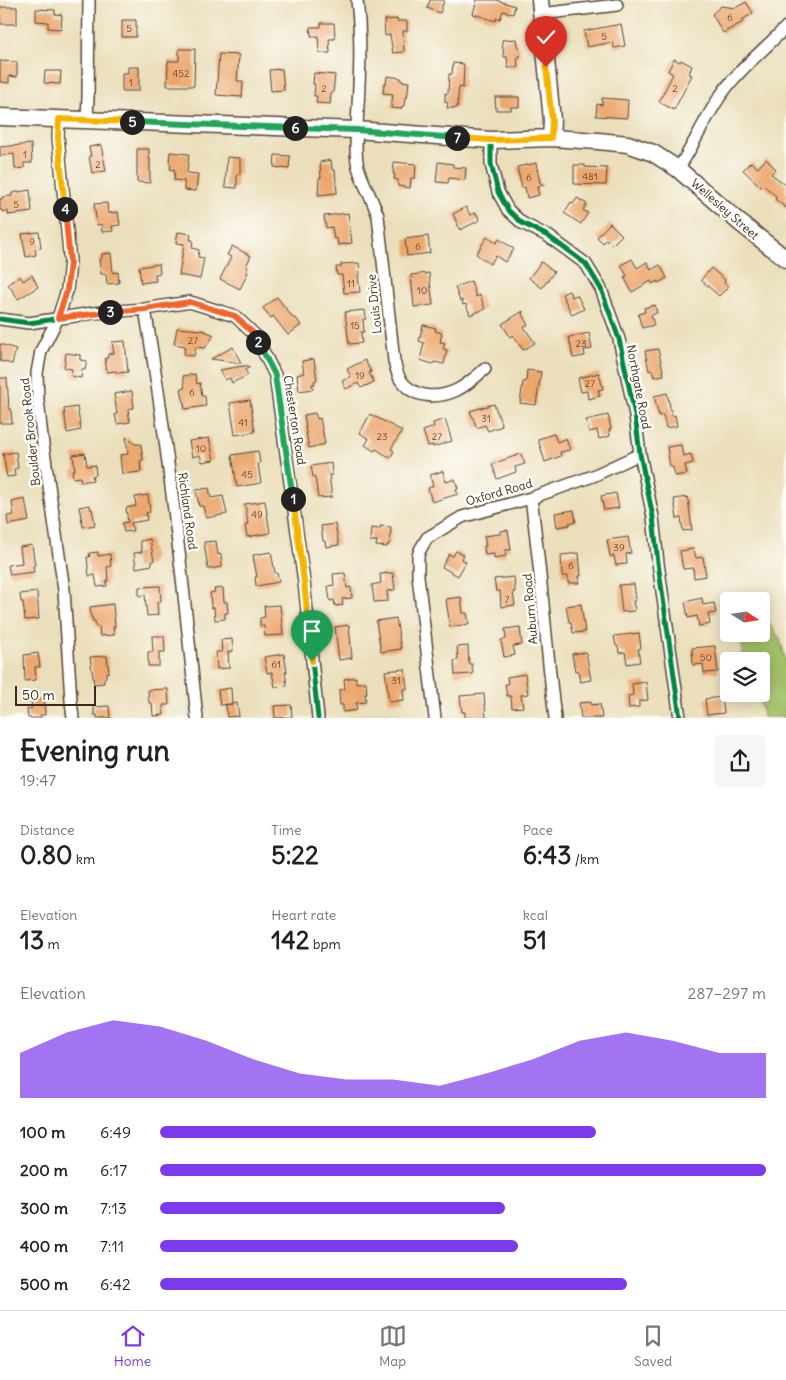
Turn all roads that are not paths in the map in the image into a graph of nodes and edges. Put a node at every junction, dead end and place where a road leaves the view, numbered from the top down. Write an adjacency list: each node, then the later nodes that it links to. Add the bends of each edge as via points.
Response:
1 (89, 0): 8 (street)
2 (356, 0): 9 (street, via 360,57)
3 (617, 6): 4 (street)
4 (540, 7): 10 (main road, via 552,120)
5 (786, 27): 12 (street, via 729,85 688,153)
6 (0, 117): 7 (main road, Wellesley Street)
7 (59, 119): 8 (main road, Wellesley Street); 15 (street, Boulder Brook Road, via 70,262 67,290)
8 (87, 120): 9 (main road, Wellesley Street)
9 (356, 130): 11 (main road, Wellesley Street); 17 (street, Louis Drive, via 358,169 378,216 394,361 400,380 414,391 431,397 457,390)
10 (551, 138): 11 (main road, Wellesley Street); 12 (main road, Wellesley Street, via 628,144 648,150)
11 (491, 140): 18 (street, Northgate Road, via 491,164 498,192 508,210 522,223 548,236 586,264 601,289 619,338 636,415)
12 (671, 164): 13 (main road, Wellesley Street)
13 (786, 259)
14 (145, 309): 15 (street, Chesterton Road); 21 (street, Richland Road, via 182,567); 22 (street, Chesterton Road, via 190,302 235,316 255,335 273,369 304,582)
15 (58, 318): 16 (street, Chesterton Road, via 29,323); 20 (street, Boulder Brook Road, via 42,351 37,391 64,590)
16 (0, 319)
17 (486, 370)
18 (640, 454): 19 (street, Oxford Road, via 593,476); 25 (street, Northgate Road, via 653,517)
19 (531, 498): 23 (street, Oxford Road, via 462,517 429,536 420,550 418,576); 24 (street, Auburn Road)
20 (74, 718)
21 (197, 718)
22 (318, 718)
23 (435, 718)
24 (556, 718)
25 (680, 718)

